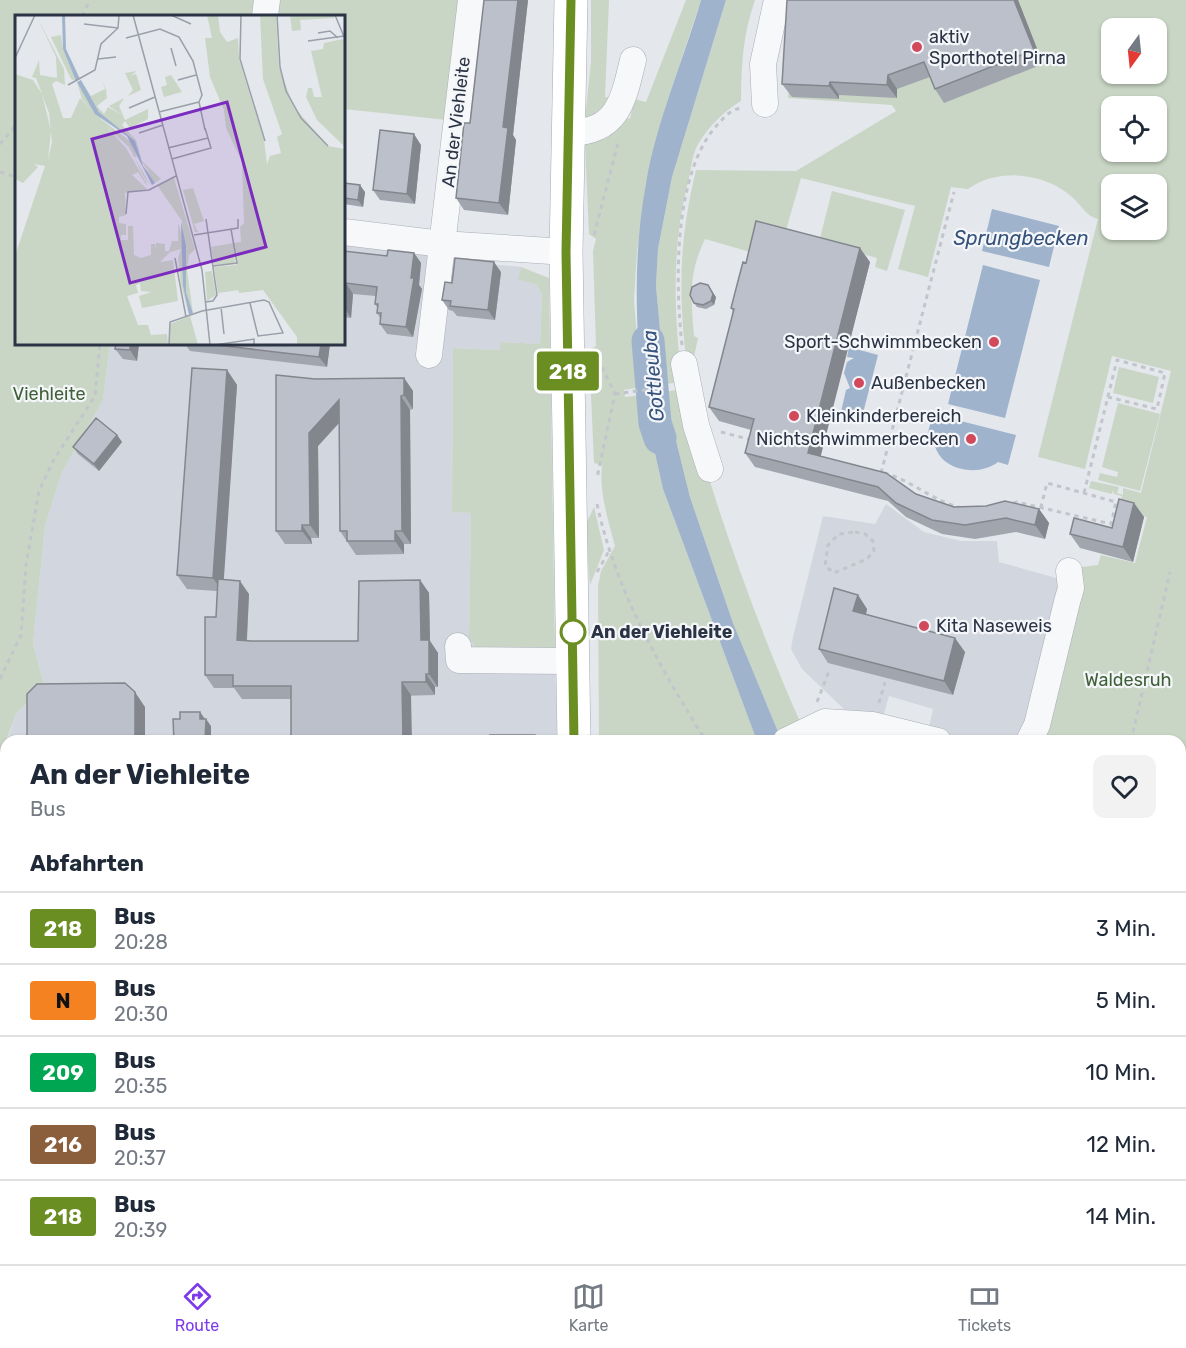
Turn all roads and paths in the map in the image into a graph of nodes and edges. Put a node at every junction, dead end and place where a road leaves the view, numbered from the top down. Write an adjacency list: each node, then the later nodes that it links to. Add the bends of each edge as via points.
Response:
1 (90, 0): 6 (path)
2 (267, 0): 7 (street)
3 (471, 0): 18 (street, An der Viehleite)
4 (571, 0): 11 (main road)
5 (777, 0): 9 (street, via 763,64)
6 (82, 15)
7 (265, 15)
8 (633, 60): 11 (street, via 617,112 598,129)
9 (765, 104): 23 (path, via 729,112 699,152 683,213 677,277)
10 (15, 126): 13 (path)
11 (568, 133): 19 (main road)
12 (620, 138): 19 (path)
13 (0, 144)
14 (0, 172): 15 (path)
15 (15, 177)
16 (954, 192): 31 (path)
17 (345, 232): 18 (street)
18 (442, 244): 19 (street); 22 (street, An der Viehleite)
19 (578, 249): 42 (main road)
20 (100, 345): 44 (path, via 95,396 53,460 39,491 26,566 21,635)
21 (593, 350): 25 (path)
22 (429, 355)
23 (684, 364): 27 (street)
24 (671, 386): 25 (path)
25 (615, 394): 32 (path)
26 (1108, 397): 26 (path, via 1117,360 1165,373 1157,409); 33 (path)
27 (696, 425): 28 (path); 29 (street)
28 (762, 442)
29 (710, 469)
30 (870, 470): 31 (path)
31 (882, 473): 37 (path, via 904,478 930,496)
32 (596, 481)
33 (1084, 493): 36 (path, via 1047,483); 36 (path, via 1116,502 1111,524)
34 (596, 497): 47 (path, via 609,551 640,629)
35 (1004, 506): 36 (path, via 1017,502)
36 (1041, 507)
37 (967, 509)
38 (825, 566): 38 (path, via 834,573 867,559 874,550 873,541 865,534 839,534 828,544)
39 (1069, 571): 50 (street, via 1071,588)
40 (1170, 572): 51 (path)
41 (458, 646): 42 (street, via 459,660)
42 (572, 661): 46 (main road)
43 (829, 671): 45 (path)
44 (0, 679)
45 (821, 712): 48 (street); 49 (street)
46 (574, 735)
47 (702, 735)
48 (797, 735)
49 (914, 735)
50 (1032, 735)
51 (1132, 735)

